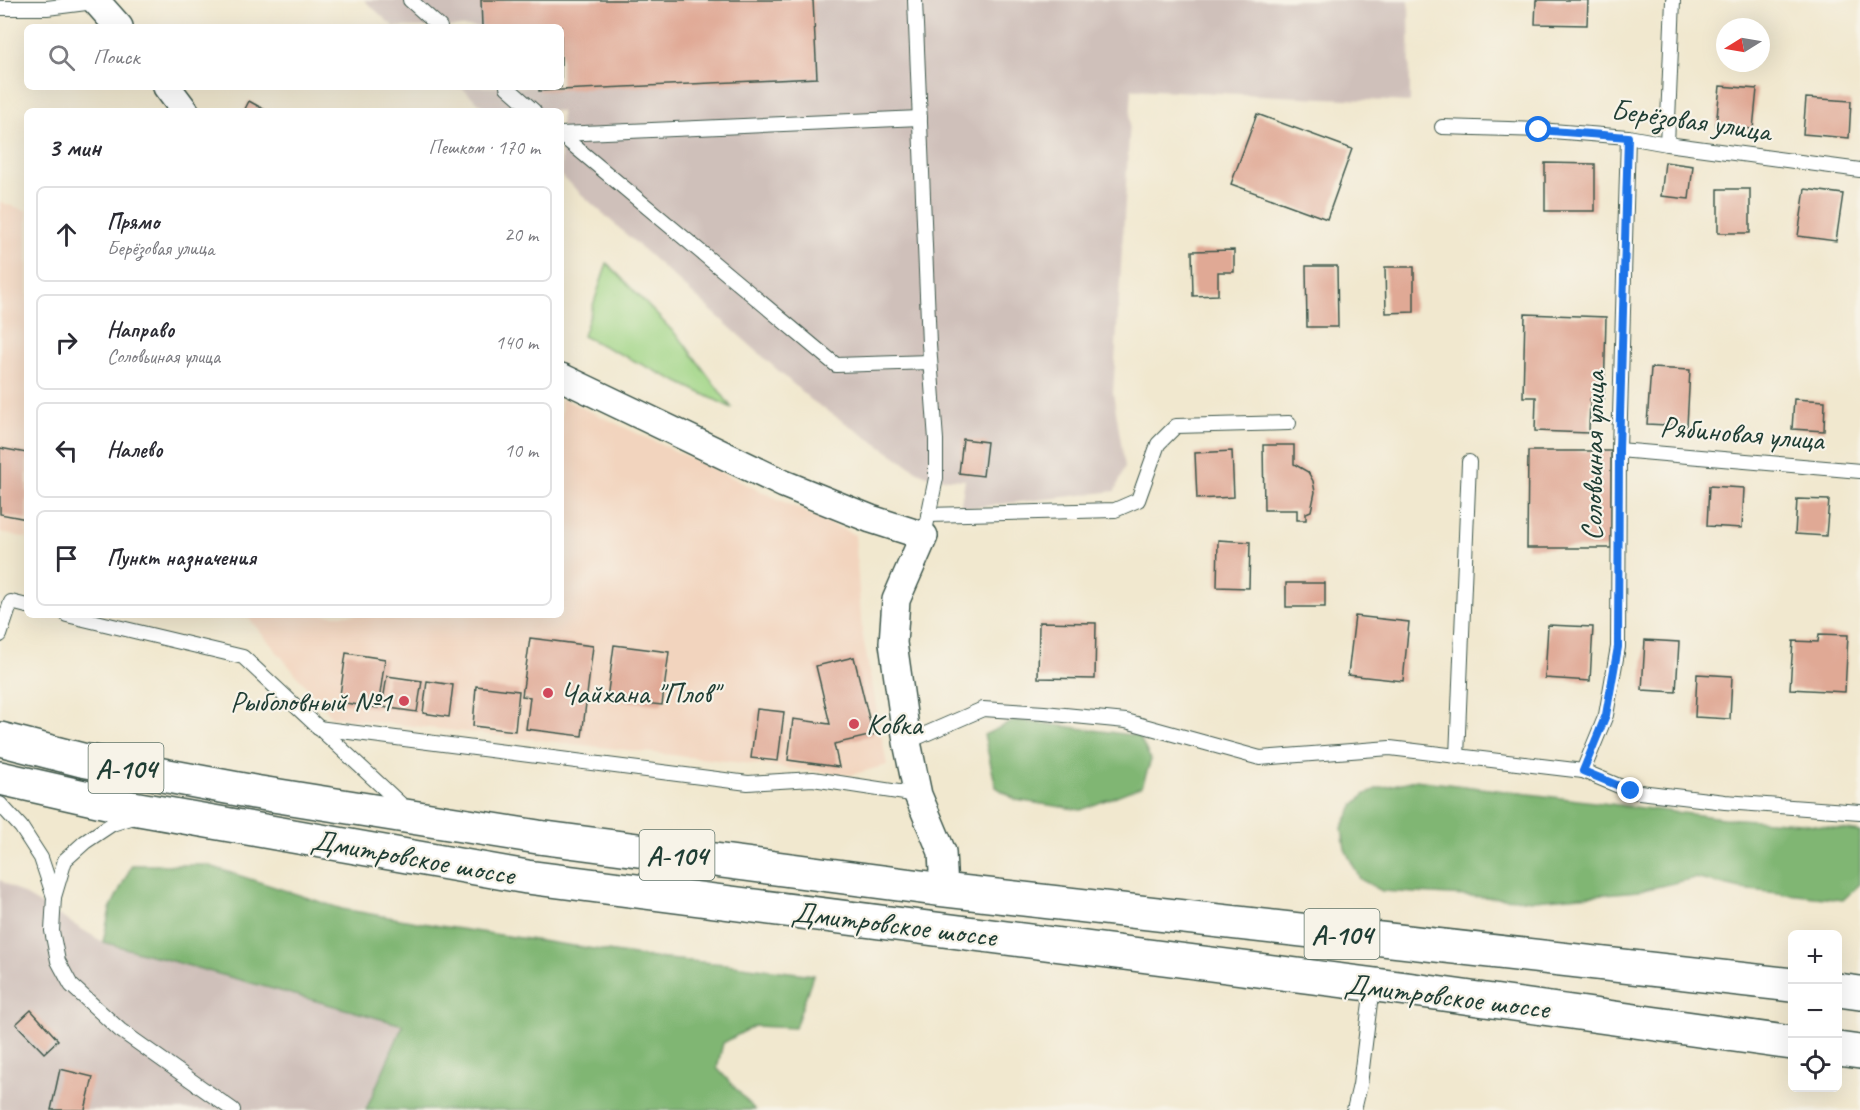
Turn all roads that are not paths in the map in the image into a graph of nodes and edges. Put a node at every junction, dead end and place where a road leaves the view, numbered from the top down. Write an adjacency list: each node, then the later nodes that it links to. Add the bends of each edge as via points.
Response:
1 (410, 0): 7 (lane)
2 (915, 0): 12 (lane)
3 (1673, 0): 17 (lane)
4 (95, 1): 5 (lane, via 47,8); 6 (street)
5 (0, 8)
6 (116, 24)
7 (437, 24)
8 (170, 90): 10 (street)
9 (510, 90): 11 (lane)
10 (183, 108)
11 (531, 108)
12 (920, 118): 14 (lane); 19 (lane)
13 (1442, 127): 15 (lane, Берёзовая улица)
14 (564, 135)
15 (1628, 137): 17 (lane, Берёзовая улица); 22 (lane, Соловьиная улица)
16 (564, 138): 19 (lane, via 836,366)
17 (1667, 144): 18 (lane, Берёзовая улица)
18 (1860, 170)
19 (930, 362): 25 (lane, via 936,478)
20 (564, 378): 25 (street, via 784,484 871,519)
21 (1289, 423): 25 (lane, via 1176,426 1158,444 1138,500 1115,510)
22 (1619, 450): 24 (lane, Рябиновая улица); 33 (lane, Соловьиная улица, via 1618,647 1606,715)
23 (1469, 462): 32 (lane)
24 (1860, 471)
25 (926, 526): 31 (street, via 895,611 893,643)
26 (24, 605): 28 (lane, via 11,602)
27 (80, 618): 29 (lane, via 243,657)
28 (0, 635)
29 (318, 728): 35 (lane, via 748,783 813,779); 39 (lane)
30 (0, 739): 39 (highway, Дмитровское шоссе / А-104, via 94,762)
31 (907, 742): 32 (lane, via 983,710 1126,721 1260,758 1390,748); 35 (street)
32 (1457, 757): 33 (lane)
33 (1583, 771): 38 (lane, via 1631,791)
34 (0, 778): 37 (highway, Дмитровское шоссе / А-104)
35 (918, 795): 40 (street, via 942,852)
36 (0, 804): 41 (lane, via 41,858)
37 (153, 811): 41 (lane, via 112,824 85,842 66,860); 43 (highway, Дмитровское шоссе / А-104, via 526,877)
38 (1860, 812)
39 (415, 818): 40 (highway, Дмитровское шоссе / А-104)
40 (944, 890): 42 (highway, Дмитровское шоссе / А-104)
41 (54, 897): 49 (lane, via 52,931 58,960 71,985 120,1030)
42 (1788, 985)
43 (1372, 986): 46 (highway, Дмитровское шоссе / А-104); 50 (lane)
44 (1842, 991): 45 (highway)
45 (1860, 993)
46 (1788, 1043)
47 (1842, 1050): 48 (highway)
48 (1860, 1052)
49 (232, 1110)
50 (1354, 1110)

